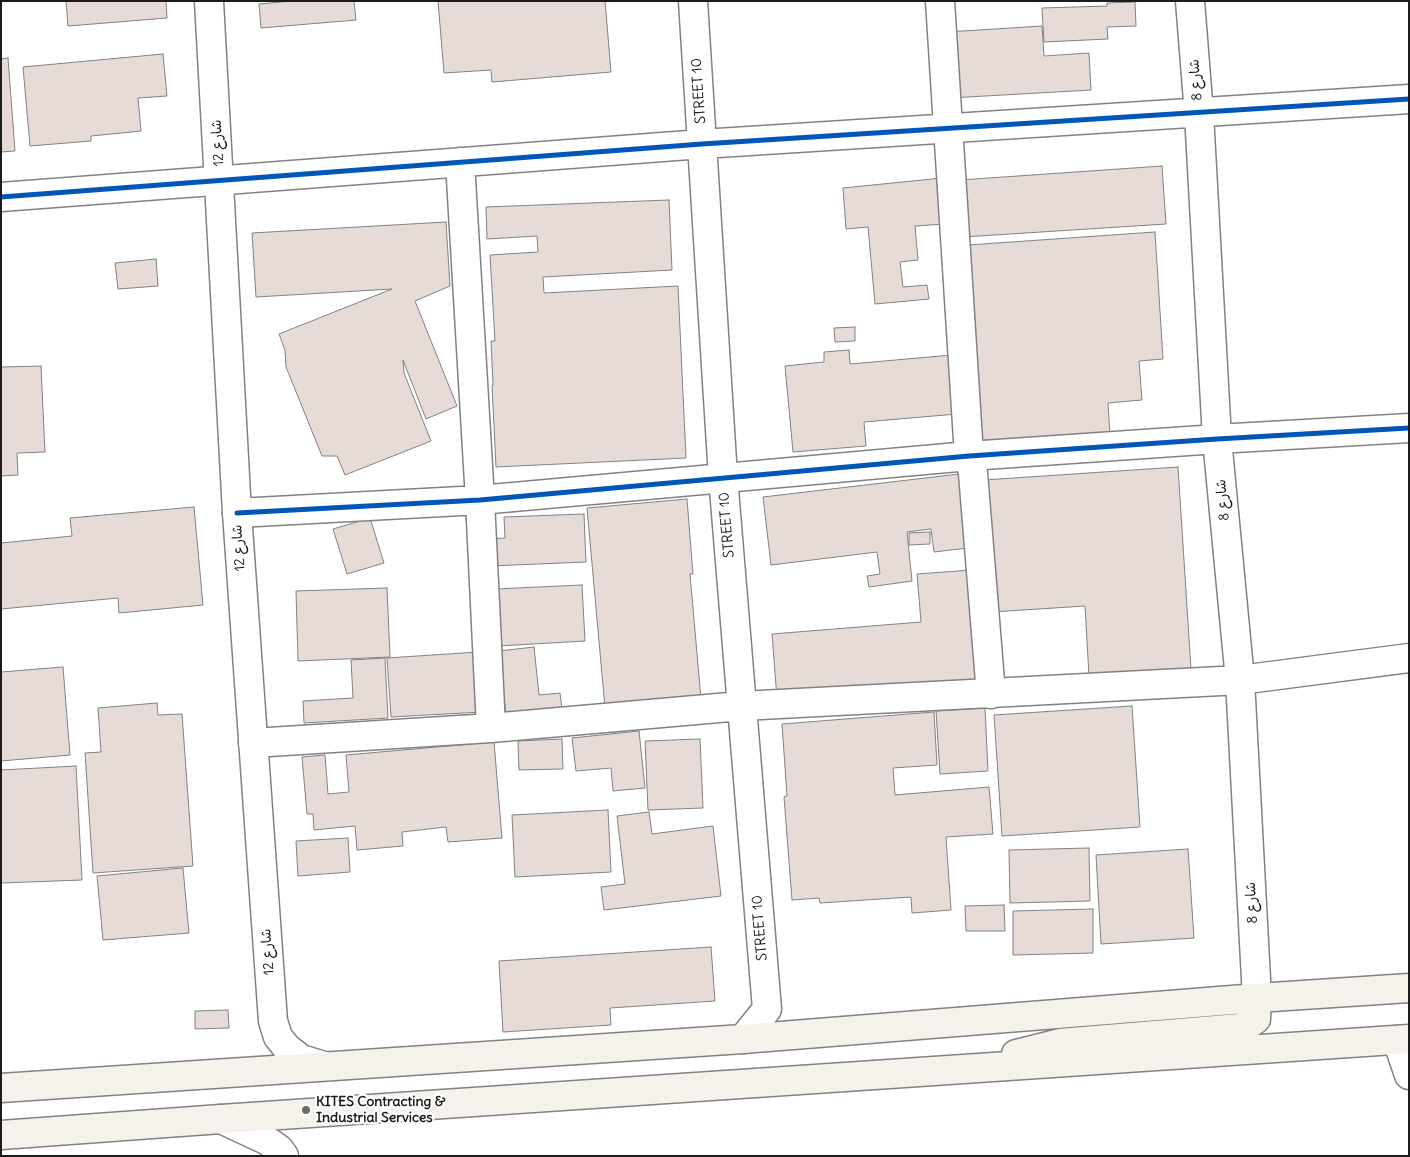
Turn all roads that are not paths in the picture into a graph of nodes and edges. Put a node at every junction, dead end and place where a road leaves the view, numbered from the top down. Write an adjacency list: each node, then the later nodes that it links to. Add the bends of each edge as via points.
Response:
1 (210, 1): 10 (street, شارع 12)
2 (693, 1): 8 (street, STREET 10)
3 (940, 1): 7 (street)
4 (1190, 1): 6 (street, شارع 8)
5 (1409, 99): 6 (street)
6 (1199, 114): 7 (street); 13 (street, شارع 8)
7 (948, 127): 8 (street); 14 (street)
8 (702, 144): 9 (street); 15 (street, STREET 10)
9 (460, 162): 10 (street); 16 (street)
10 (220, 180): 11 (street); 17 (street, شارع 12)
11 (1, 197)
12 (1409, 428): 13 (street)
13 (1217, 438): 14 (street); 19 (street, شارع 8)
14 (969, 456): 15 (street); 20 (street)
15 (723, 478): 16 (street); 21 (street, STREET 10)
16 (480, 500): 17 (street); 22 (street)
17 (237, 513): 23 (street, شارع 12)
18 (1409, 658): 19 (street)
19 (1240, 680): 20 (street); 25 (street, شارع 8)
20 (991, 694): 21 (street)
21 (741, 706): 22 (street); 26 (street, STREET 10, via 767,1009)
22 (491, 728): 23 (street)
23 (253, 743): 28 (street, شارع 12, via 273,1021 278,1037 287,1048 301,1059)
24 (1409, 988): 25 (main road)
25 (1257, 998): 26 (main road); 29 (main road, via 1256,1019 1240,1028 1060,1042)
26 (743, 1039): 28 (main road)
27 (1403, 1040): 29 (main road); 30 (street)
28 (324, 1066): 31 (main road)
29 (947, 1071): 34 (main road)
30 (1409, 1075)
31 (90, 1082): 32 (main road); 33 (main road)
32 (1, 1088)
33 (1, 1102)
34 (221, 1119): 35 (main road); 36 (street, via 266,1140)
35 (1, 1135)
36 (284, 1156)

